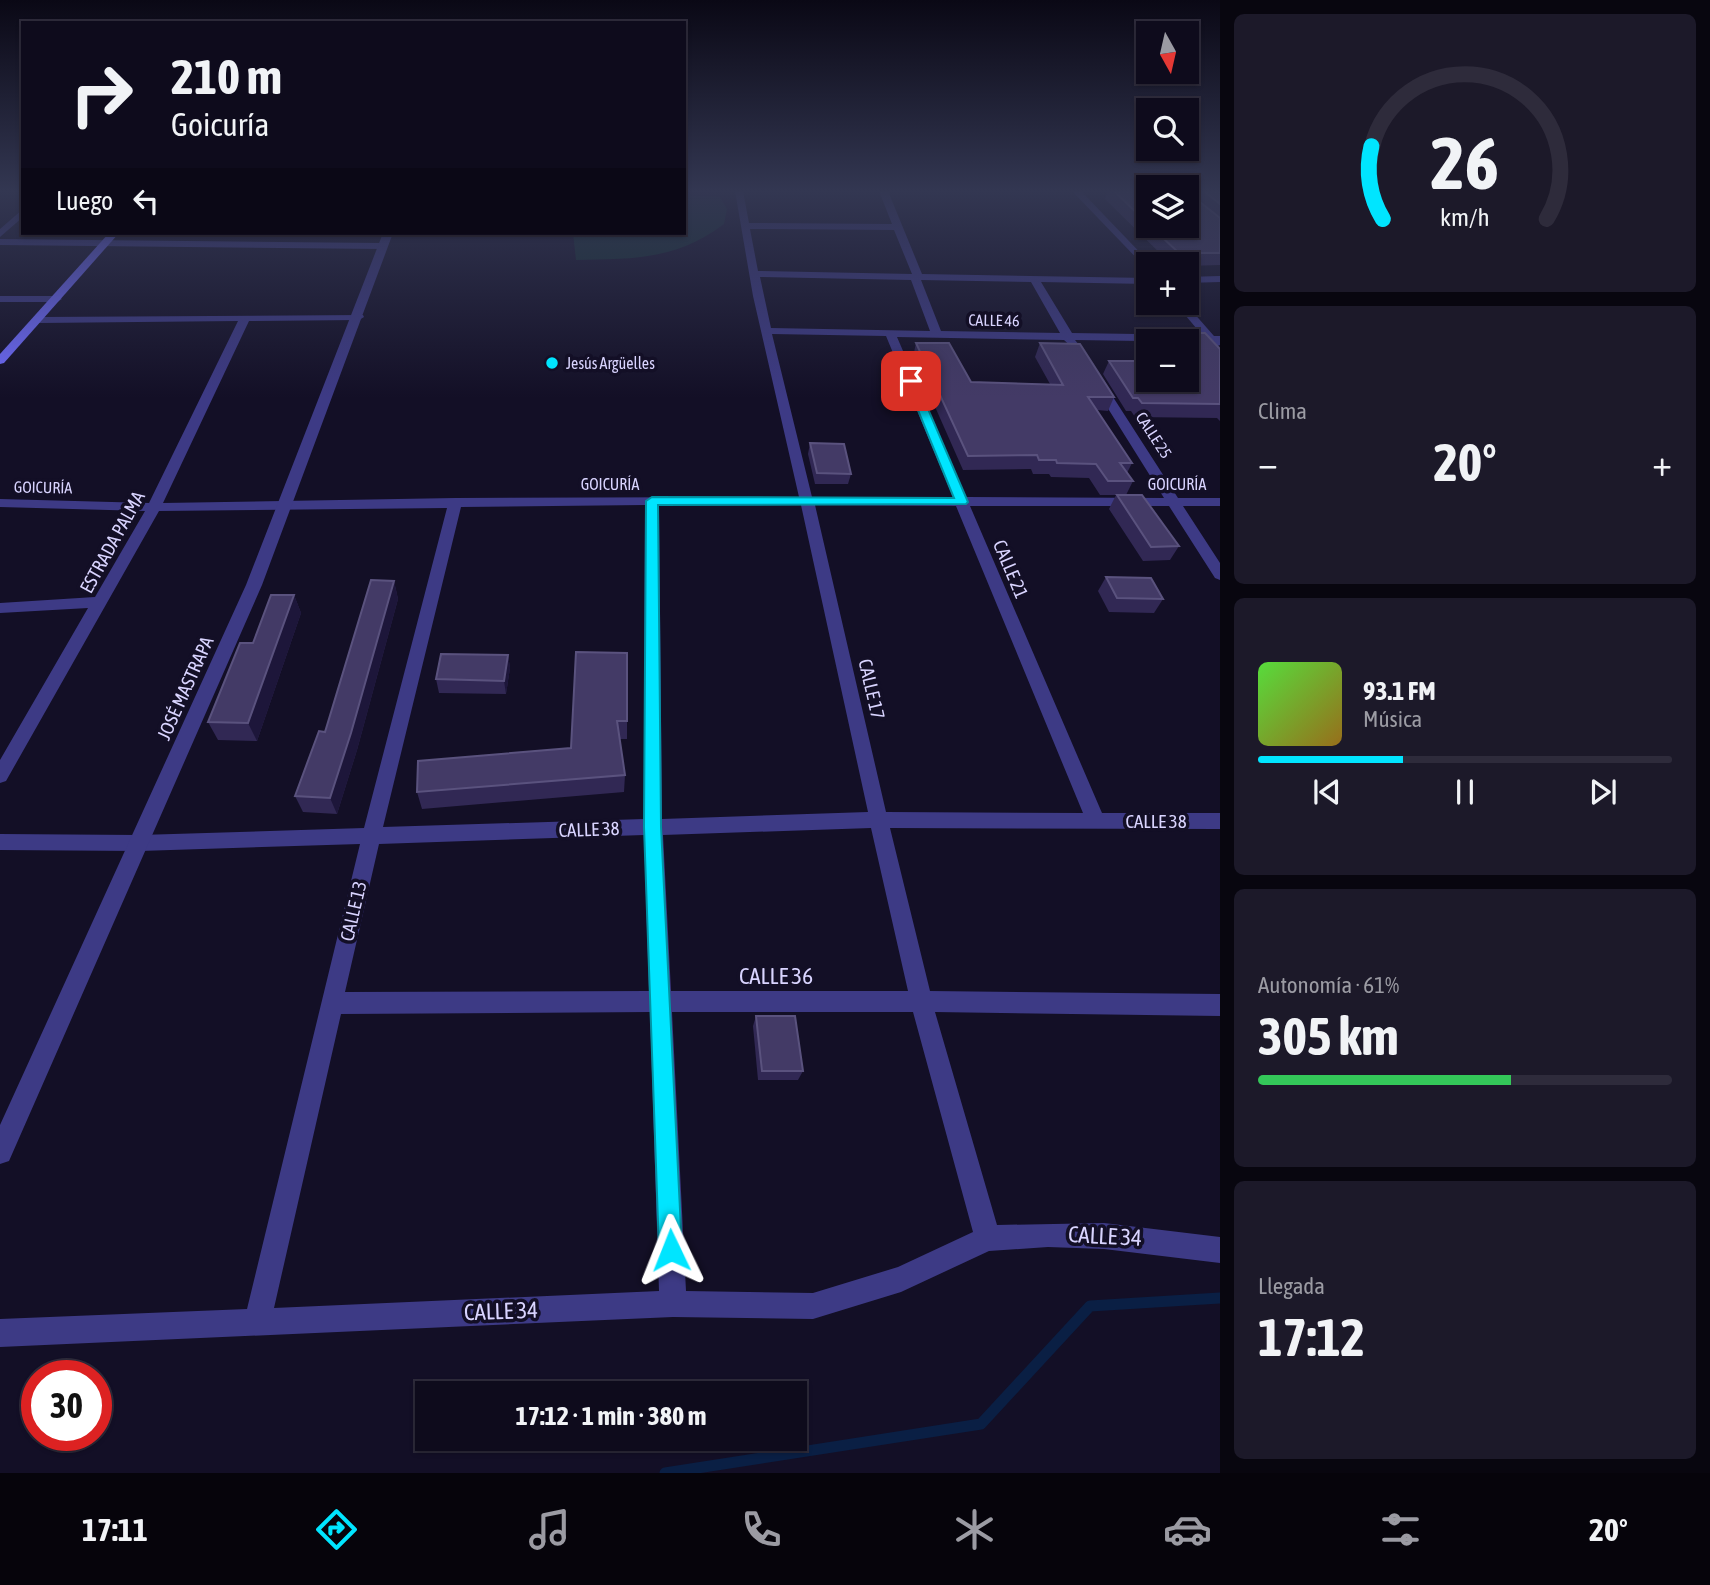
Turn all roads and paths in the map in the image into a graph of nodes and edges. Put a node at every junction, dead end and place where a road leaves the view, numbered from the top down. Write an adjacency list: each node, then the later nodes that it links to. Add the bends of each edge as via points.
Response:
1 (91, 260): 12 (main road)
2 (378, 260): 14 (street, JOSÉ MASTRAPA)
3 (752, 260): 5 (street, CALLE 17)
4 (910, 260): 6 (street)
5 (755, 274): 6 (street); 17 (street, CALLE 17)
6 (917, 277): 8 (street); 19 (street)
7 (1220, 279): 9 (street)
8 (1035, 280): 10 (street); 20 (street, CALLE 25)
9 (1199, 280)
10 (1136, 281)
11 (0, 299): 12 (street)
12 (57, 299): 16 (main road)
13 (1192, 315): 21 (street)
14 (359, 317): 15 (street); 31 (street, JOSÉ MASTRAPA)
15 (245, 318): 16 (street); 32 (street, ESTRADA PALMA)
16 (39, 320): 23 (main road)
17 (767, 331): 18 (street, CALLE 46); 25 (street, CALLE 17)
18 (890, 333): 19 (street, CALLE 46); 27 (street, CALLE 21)
19 (937, 334): 20 (street, CALLE 46)
20 (1069, 337): 21 (street, CALLE 46); 28 (street, CALLE 25)
21 (1216, 339): 22 (street)
22 (1220, 349)
23 (0, 362)
24 (652, 501): 25 (street, GOICURÍA); 26 (street, GOICURÍA); 40 (street)
25 (808, 501): 27 (street, GOICURÍA); 37 (street, CALLE 17)
26 (455, 502): 31 (street, GOICURÍA); 41 (street, CALLE 13)
27 (962, 502): 28 (street, GOICURÍA); 38 (street, CALLE 21)
28 (1176, 502): 29 (street, GOICURÍA); 33 (street, CALLE 25)
29 (1220, 502)
30 (0, 503): 32 (street, GOICURÍA)
31 (286, 505): 32 (street, GOICURÍA); 43 (street, JOSÉ MASTRAPA)
32 (154, 507): 34 (street, ESTRADA PALMA)
33 (1220, 575)
34 (101, 602): 35 (street); 36 (street, ESTRADA PALMA)
35 (0, 608)
36 (0, 776)
37 (880, 820): 38 (street, CALLE 38); 40 (street, CALLE 38); 44 (street, CALLE 17)
38 (1096, 821): 39 (street, CALLE 38)
39 (1220, 821)
40 (653, 827): 41 (street, CALLE 38); 45 (street)
41 (371, 837): 43 (street, CALLE 38); 46 (street, CALLE 13)
42 (0, 842): 43 (street, CALLE 38)
43 (140, 843): 48 (street, JOSÉ MASTRAPA)
44 (923, 1001): 45 (street, CALLE 36); 47 (street, CALLE 36); 49 (street, CALLE 17)
45 (662, 1002): 46 (street, CALLE 36); 51 (street)
46 (331, 1003): 52 (street, CALLE 13)
47 (1220, 1005)
48 (0, 1152)
49 (988, 1238): 50 (street, CALLE 34, via 1130,1236); 51 (street, CALLE 34, via 901,1279 813,1306)
50 (1220, 1250)
51 (673, 1304): 52 (street, CALLE 34)
52 (258, 1320): 53 (street, CALLE 34)
53 (0, 1333)

